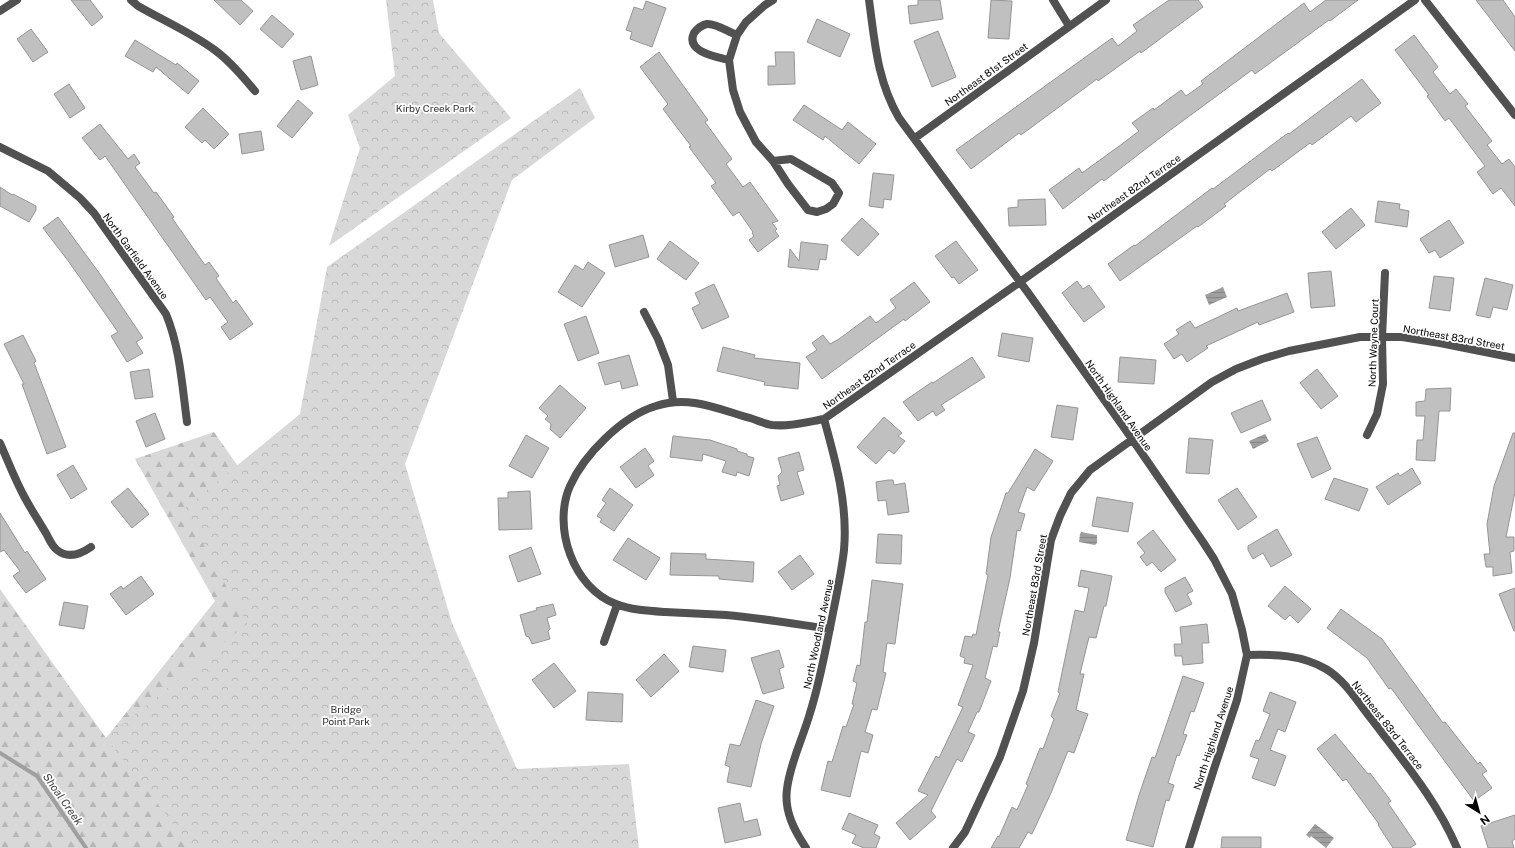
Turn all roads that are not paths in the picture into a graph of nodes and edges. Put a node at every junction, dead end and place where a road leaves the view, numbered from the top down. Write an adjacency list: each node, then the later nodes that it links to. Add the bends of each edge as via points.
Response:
1 (17, 0): 9 (street)
2 (131, 0): 13 (street, via 217,51)
3 (773, 0): 11 (street, via 754,14)
4 (869, 0): 15 (street, North Highland Avenue, via 882,82 896,112)
5 (1053, 0): 10 (street)
6 (1415, 0): 19 (street, Northeast 82nd Terrace)
7 (1425, 0): 14 (street)
8 (1100, 2): 10 (street, Northeast 81st Street)
9 (0, 11)
10 (1069, 26): 15 (street, Northeast 81st Street)
11 (737, 35): 12 (street); 12 (street, via 707,24 700,27 693,37 696,49)
12 (729, 60): 17 (street, via 740,112 756,142)
13 (255, 91)
14 (1515, 115)
15 (915, 138): 19 (street, North Highland Avenue)
16 (0, 147): 25 (street, North Garfield Avenue, via 48,171 80,198 94,213 166,314 178,348)
17 (773, 161): 17 (street, via 808,210 817,212 833,204 839,193 832,183 791,159)
18 (1385, 273): 21 (street, North Wayne Court)
19 (1020, 282): 24 (street, Northeast 82nd Terrace); 27 (street, North Highland Avenue)
20 (644, 312): 23 (street, via 668,365)
21 (1382, 337): 22 (street, Northeast 83rd Street, via 1402,337 1440,343); 26 (street, North Wayne Court, via 1383,384 1377,414); 27 (street, Northeast 83rd Street, via 1360,337 1289,351 1236,369 1212,382)
22 (1515, 358)
23 (673, 402): 24 (street, Northeast 82nd Terrace, via 699,402 772,425); 30 (street, Northeast 82nd Terrace, via 633,415 620,425 576,474 567,494 564,532 578,572 602,596)
24 (824, 419): 31 (street, North Woodland Avenue, via 838,471 844,522 842,570)
25 (187, 422)
26 (1367, 435)
27 (1132, 439): 33 (street, North Highland Avenue, via 1214,559 1232,594); 35 (street, Northeast 83rd Street, via 1090,470 1070,493 1051,540 1034,643 1023,691 1000,757 965,832)
28 (0, 442): 29 (street, via 12,473 51,544 57,550 75,555)
29 (91, 547)
30 (617, 605): 31 (street, Northeast 82nd Terrace, via 644,610 728,615); 32 (street)
31 (830, 629): 34 (street, North Woodland Avenue, via 821,674 787,789 788,808 794,829)
32 (604, 642)
33 (1247, 655): 36 (street, North Highland Avenue, via 1237,700); 37 (street, Northeast 83rd Terrace, via 1286,655 1306,660 1328,670 1346,686 1420,783)
34 (806, 848)
35 (953, 848)
36 (1189, 848)
37 (1457, 848)

